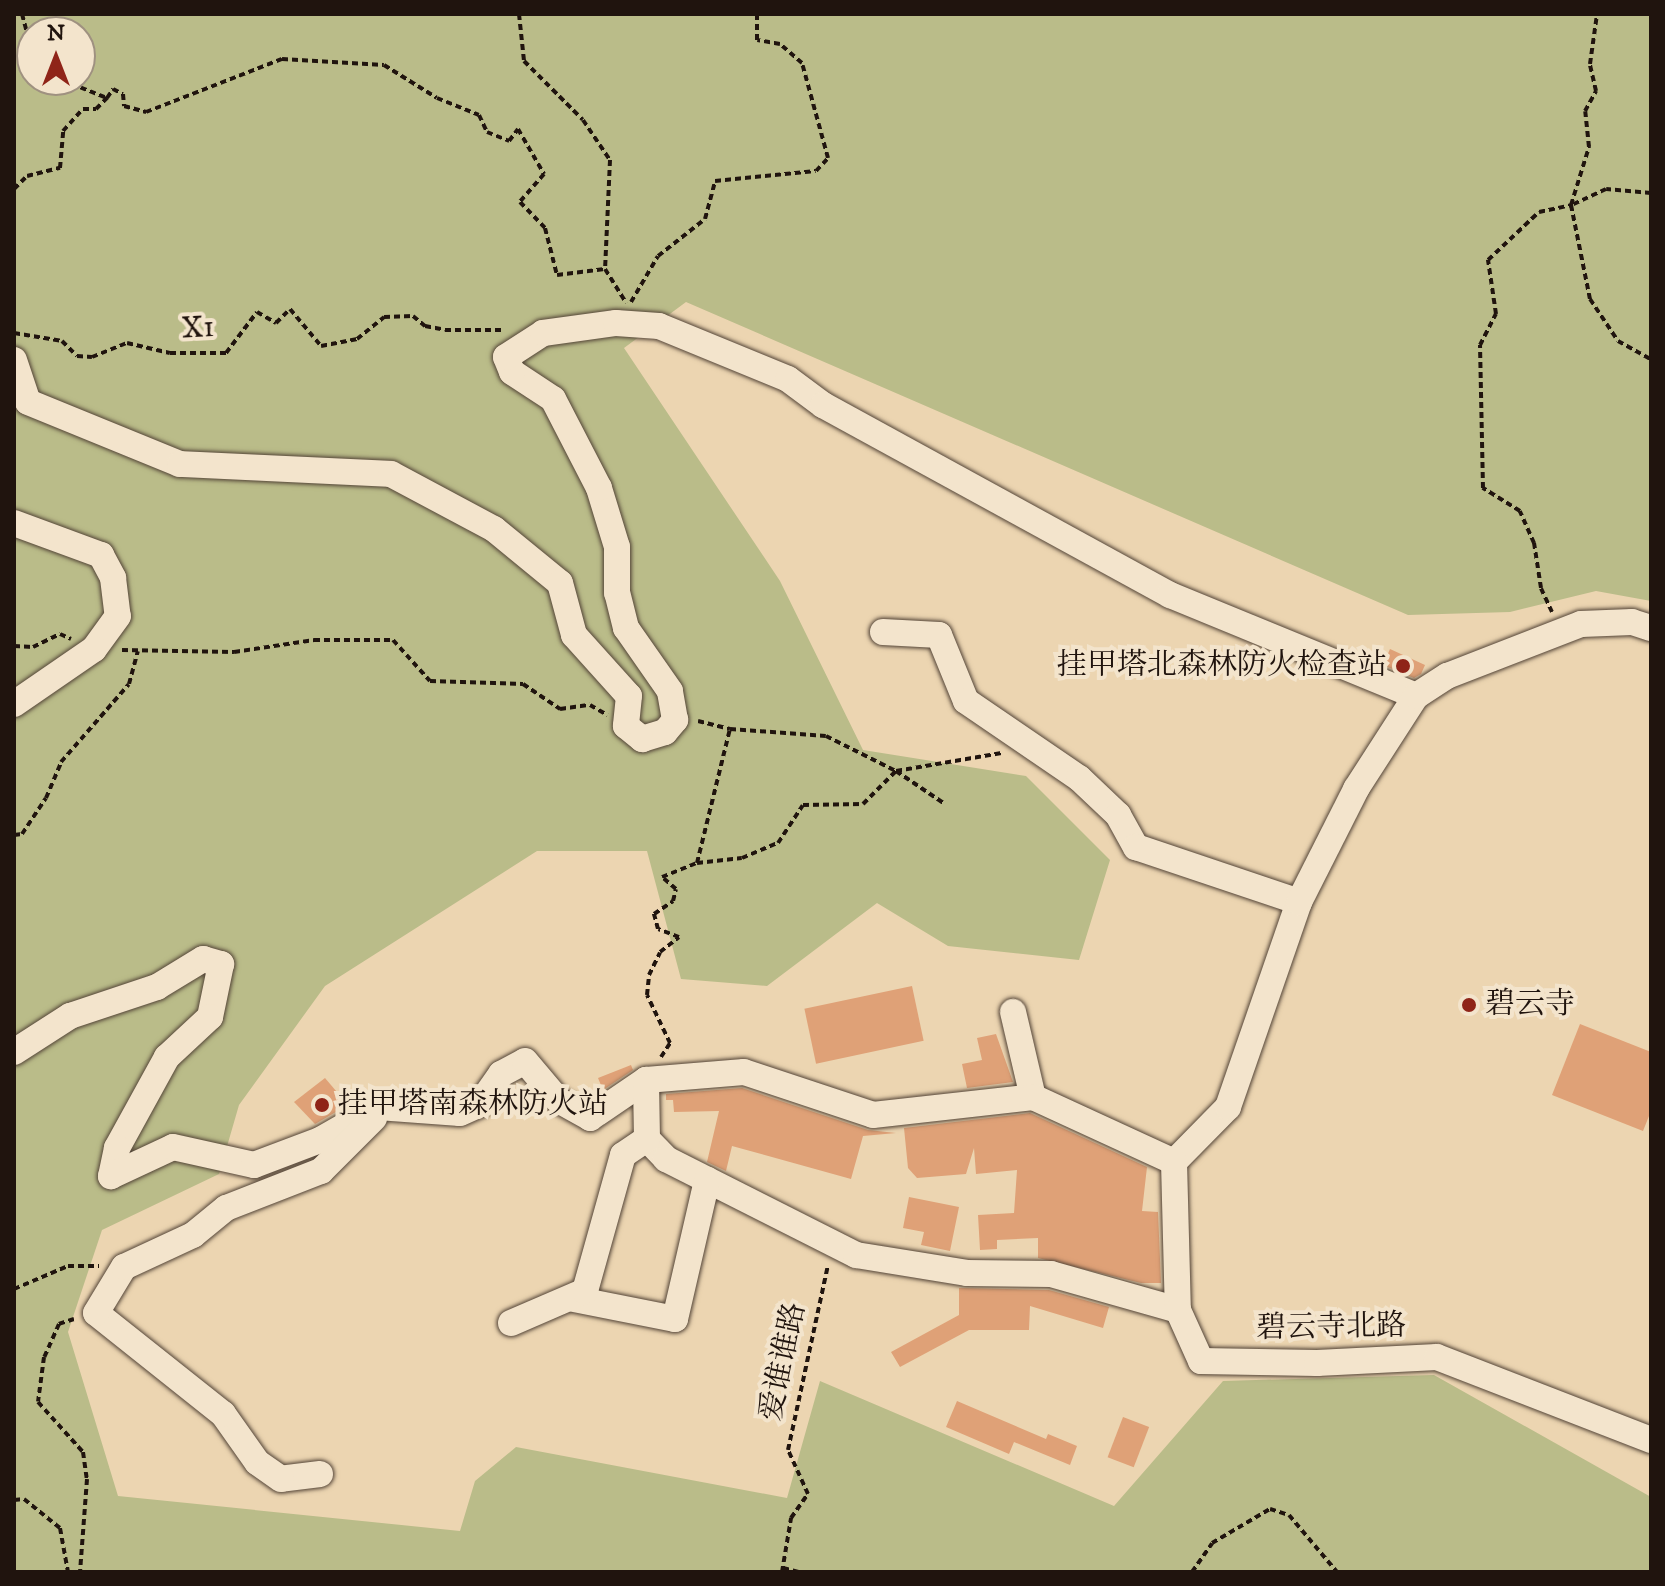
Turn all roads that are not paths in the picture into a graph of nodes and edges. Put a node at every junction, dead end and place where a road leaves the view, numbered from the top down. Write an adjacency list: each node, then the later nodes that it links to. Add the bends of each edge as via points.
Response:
1 (14, 360): 5 (street, via 28,402 180,464 391,474 494,529 560,583 574,635 629,696 626,726 642,739 665,732 675,720 670,691 626,628 617,593 617,547 599,488 553,399 512,372 506,357 543,333 616,323 659,326 788,379 823,405 1170,595)
2 (14, 523): 6 (street, via 101,555 113,578 118,616 94,649)
3 (1651, 628): 5 (street, via 1632,622 1581,624 1447,676)
4 (883, 632): 7 (street, via 939,635 966,701 1079,778 1118,815 1136,847)
5 (1416, 696): 7 (street, via 1356,789)
6 (14, 704)
7 (1299, 902): 14 (street, via 1228,1107)
8 (1013, 1012): 11 (street)
9 (14, 1052): 12 (street, via 70,1016 157,987 203,959 221,964 210,1017 167,1057 117,1148 111,1176 173,1147 254,1165 320,1140)
10 (646, 1080): 11 (street, via 744,1072 873,1115); 12 (street, via 590,1118 558,1100 525,1061 501,1074 480,1104 460,1113); 13 (street)
11 (1033, 1097): 14 (street)
12 (378, 1107): 20 (street, via 371,1126 321,1171 226,1208 193,1235 124,1267 96,1313 223,1414 257,1462 281,1479)
13 (647, 1139): 15 (street, via 666,1159); 16 (street, via 623,1155 585,1291)
14 (1174, 1162): 17 (street, 碧云寺北路)
15 (707, 1180): 16 (street, via 675,1319); 17 (street, via 782,1215 832,1247 967,1273 1051,1274)
16 (574, 1299): 18 (street)
17 (1178, 1310): 19 (street, 碧云寺北路, via 1201,1361 1437,1357)
18 (511, 1323)
19 (1651, 1440)
20 (320, 1474)

